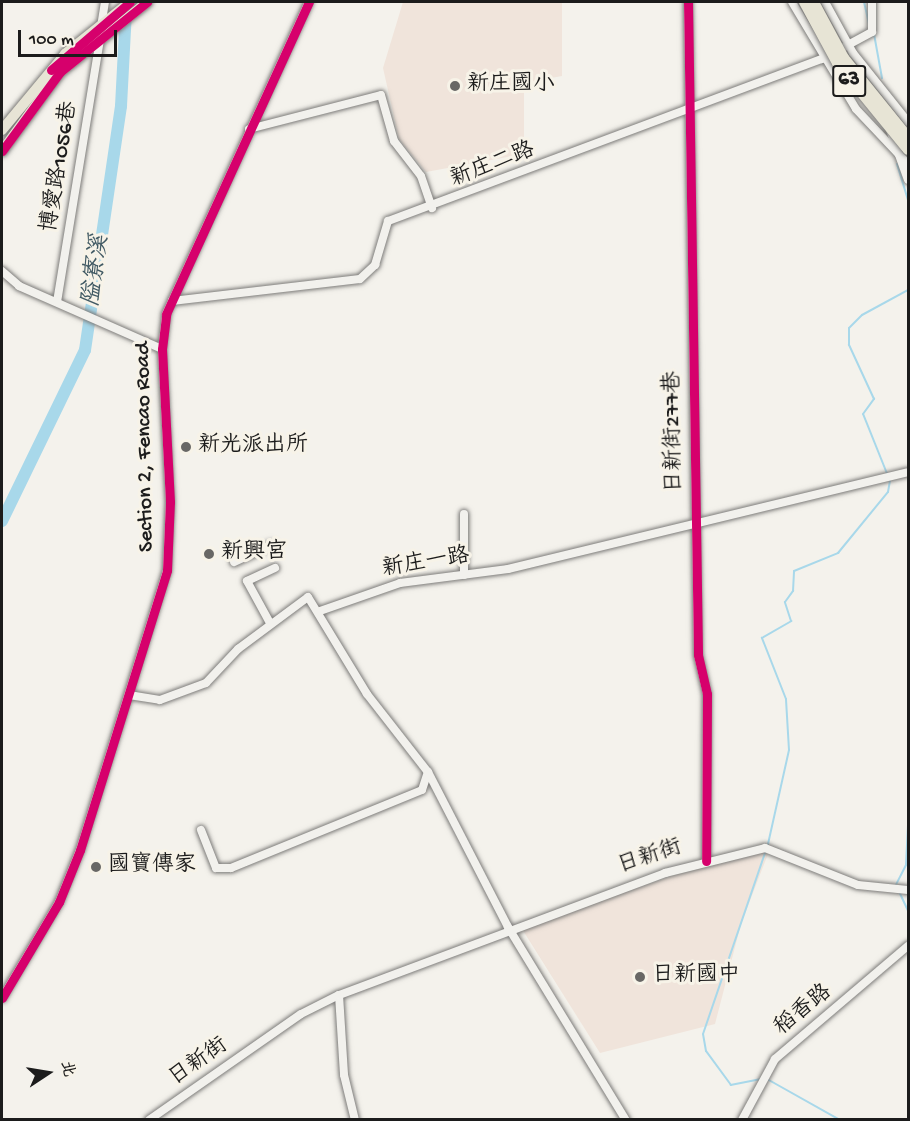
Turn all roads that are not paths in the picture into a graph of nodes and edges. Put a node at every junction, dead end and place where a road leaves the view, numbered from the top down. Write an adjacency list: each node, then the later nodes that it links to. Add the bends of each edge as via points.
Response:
1 (105, 2): 11 (street, 博愛路1056巷)
2 (130, 2): 11 (main road)
3 (309, 2): 18 (street, Section 2, Fencao Road)
4 (688, 2): 16 (street, 日新街277巷)
5 (792, 2): 14 (street)
6 (804, 2): 22 (main road, 63, bridge, via 837,63)
7 (814, 2): 20 (main road, 63, bridge, via 844,58)
8 (825, 2): 13 (street)
9 (872, 2): 13 (street, 新庄二路, via 872,32)
10 (144, 4): 12 (main road)
11 (102, 22): 12 (street, 博愛路1056巷); 19 (main road, via 65,54)
12 (100, 37): 21 (main road, via 60,72); 28 (street, 博愛路1056巷)
13 (848, 45): 14 (street, 新庄二路); 15 (street)
14 (822, 59): 16 (street, 新庄二路); 22 (street, via 856,109)
15 (884, 93): 17 (street); 22 (street)
16 (690, 111): 25 (street, 新庄二路); 32 (street, 日新街277巷)
17 (909, 122)
18 (249, 129): 25 (street, via 381,95 394,141 421,176); 27 (street, Section 2, Fencao Road)
19 (2, 130)
20 (909, 137)
21 (2, 151)
22 (903, 153): 23 (street); 24 (street)
23 (909, 164)
24 (909, 180)
25 (432, 208): 27 (street, 新庄二路, via 388,221 375,265 360,279)
26 (2, 271): 28 (street, via 20,286)
27 (172, 301): 29 (street, Section 2, Fencao Road)
28 (60, 303): 29 (street)
29 (162, 349): 39 (street, Section 2, Fencao Road, via 171,543)
30 (909, 472): 32 (street, 新庄一路)
31 (464, 514): 36 (street)
32 (696, 523): 36 (street, 新庄一路); 42 (street, 日新街277巷, via 698,655 707,694)
33 (271, 545): 34 (street)
34 (234, 562)
35 (275, 568): 38 (street, via 247,581)
36 (464, 575): 37 (street, 新庄一路, via 400,582)
37 (320, 611): 38 (street, via 308,597); 40 (street, via 367,694)
38 (270, 623): 39 (street, via 206,683 160,700)
39 (129, 695): 47 (street, Section 2, Fencao Road, via 59,902)
40 (428, 772): 41 (street, via 422,790 231,868 216,868); 44 (street)
41 (201, 830)
42 (706, 861): 43 (street, 日新街, via 765,848 850,883); 44 (street, 日新街)
43 (909, 890)
44 (508, 927): 46 (street, 日新街); 50 (street)
45 (909, 946): 51 (street, 稻香路, via 775,1059)
46 (339, 995): 48 (street, 日新街, via 301,1014); 49 (street, via 344,1075)
47 (2, 998)
48 (149, 1119)
49 (355, 1119)
50 (626, 1119)
51 (742, 1119)

